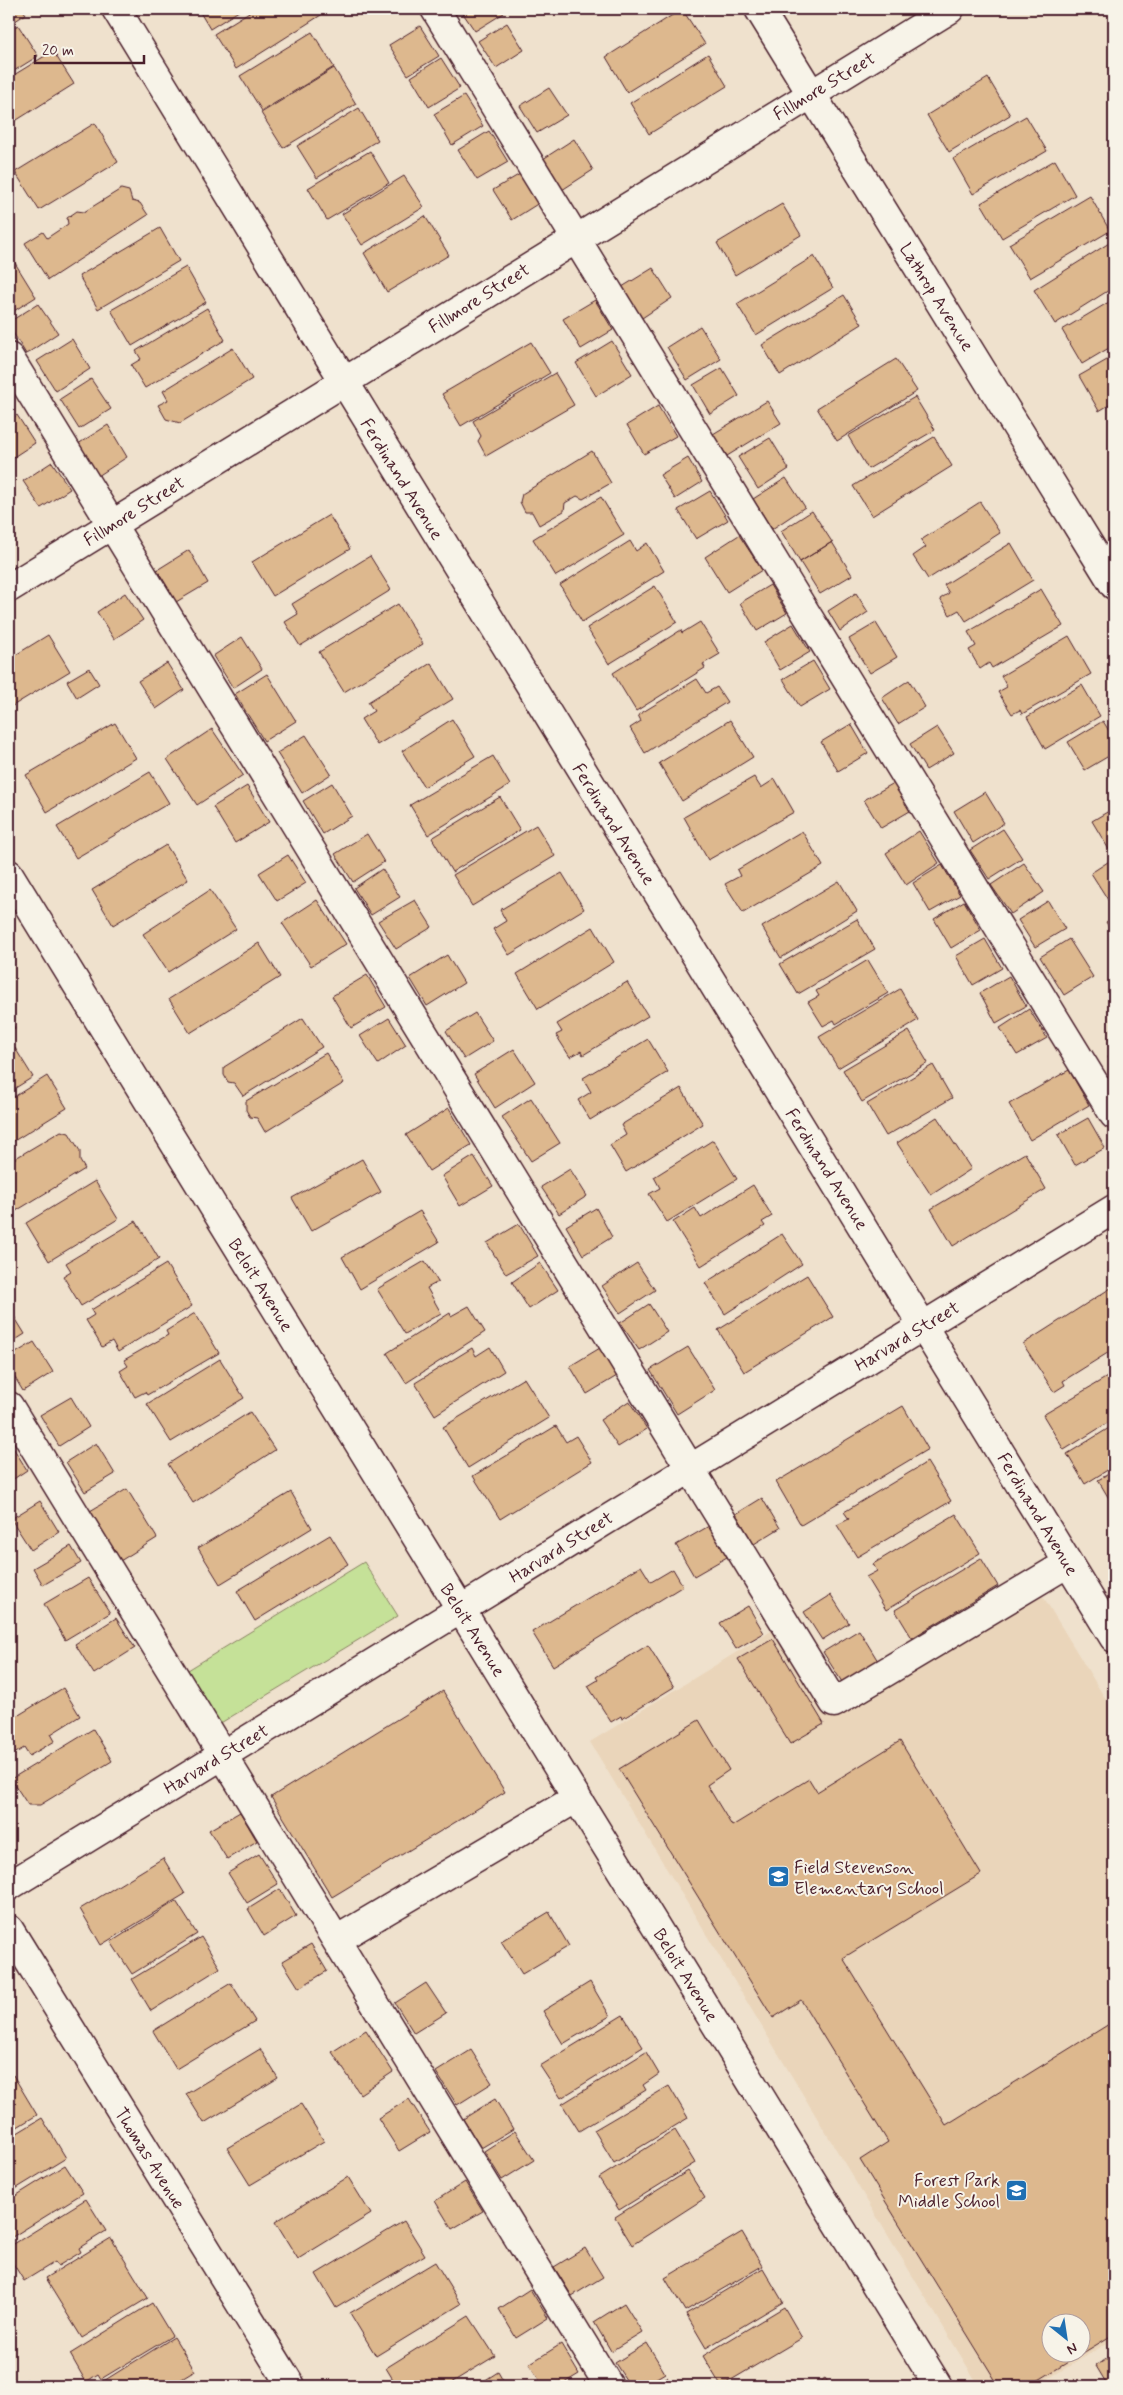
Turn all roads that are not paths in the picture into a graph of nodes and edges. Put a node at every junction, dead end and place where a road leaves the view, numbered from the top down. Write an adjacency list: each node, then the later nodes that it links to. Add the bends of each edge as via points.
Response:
1 (116, 9): 8 (street, Ferdinand Avenue)
2 (435, 9): 6 (street)
3 (759, 9): 5 (street, Lathrop Avenue)
4 (950, 9): 5 (street, Fillmore Street)
5 (812, 94): 6 (street, Fillmore Street); 10 (street, Lathrop Avenue)
6 (576, 239): 8 (street, Fillmore Street); 13 (street)
7 (9, 357): 9 (street)
8 (343, 382): 9 (street, Fillmore Street); 15 (street, Ferdinand Avenue)
9 (112, 524): 11 (street, Fillmore Street); 17 (street)
10 (1114, 585)
11 (9, 588)
12 (9, 874): 19 (street, Beloit Avenue)
13 (1114, 1115)
14 (1114, 1209): 15 (street, Harvard Street)
15 (923, 1326): 17 (street, Harvard Street); 18 (street, Ferdinand Avenue)
16 (9, 1406): 21 (street)
17 (690, 1468): 18 (street, via 834,1703); 19 (street, Harvard Street)
18 (1068, 1563): 20 (street, Ferdinand Avenue)
19 (461, 1609): 21 (street, Harvard Street); 22 (street, Beloit Avenue)
20 (1114, 1638)
21 (222, 1755): 23 (street, Harvard Street); 25 (street)
22 (577, 1798): 25 (street); 28 (street, Beloit Avenue)
23 (9, 1886)
24 (9, 1929): 26 (street, Thomas Avenue)
25 (336, 1940): 27 (street)
26 (291, 2386)
27 (609, 2386)
28 (938, 2386)

